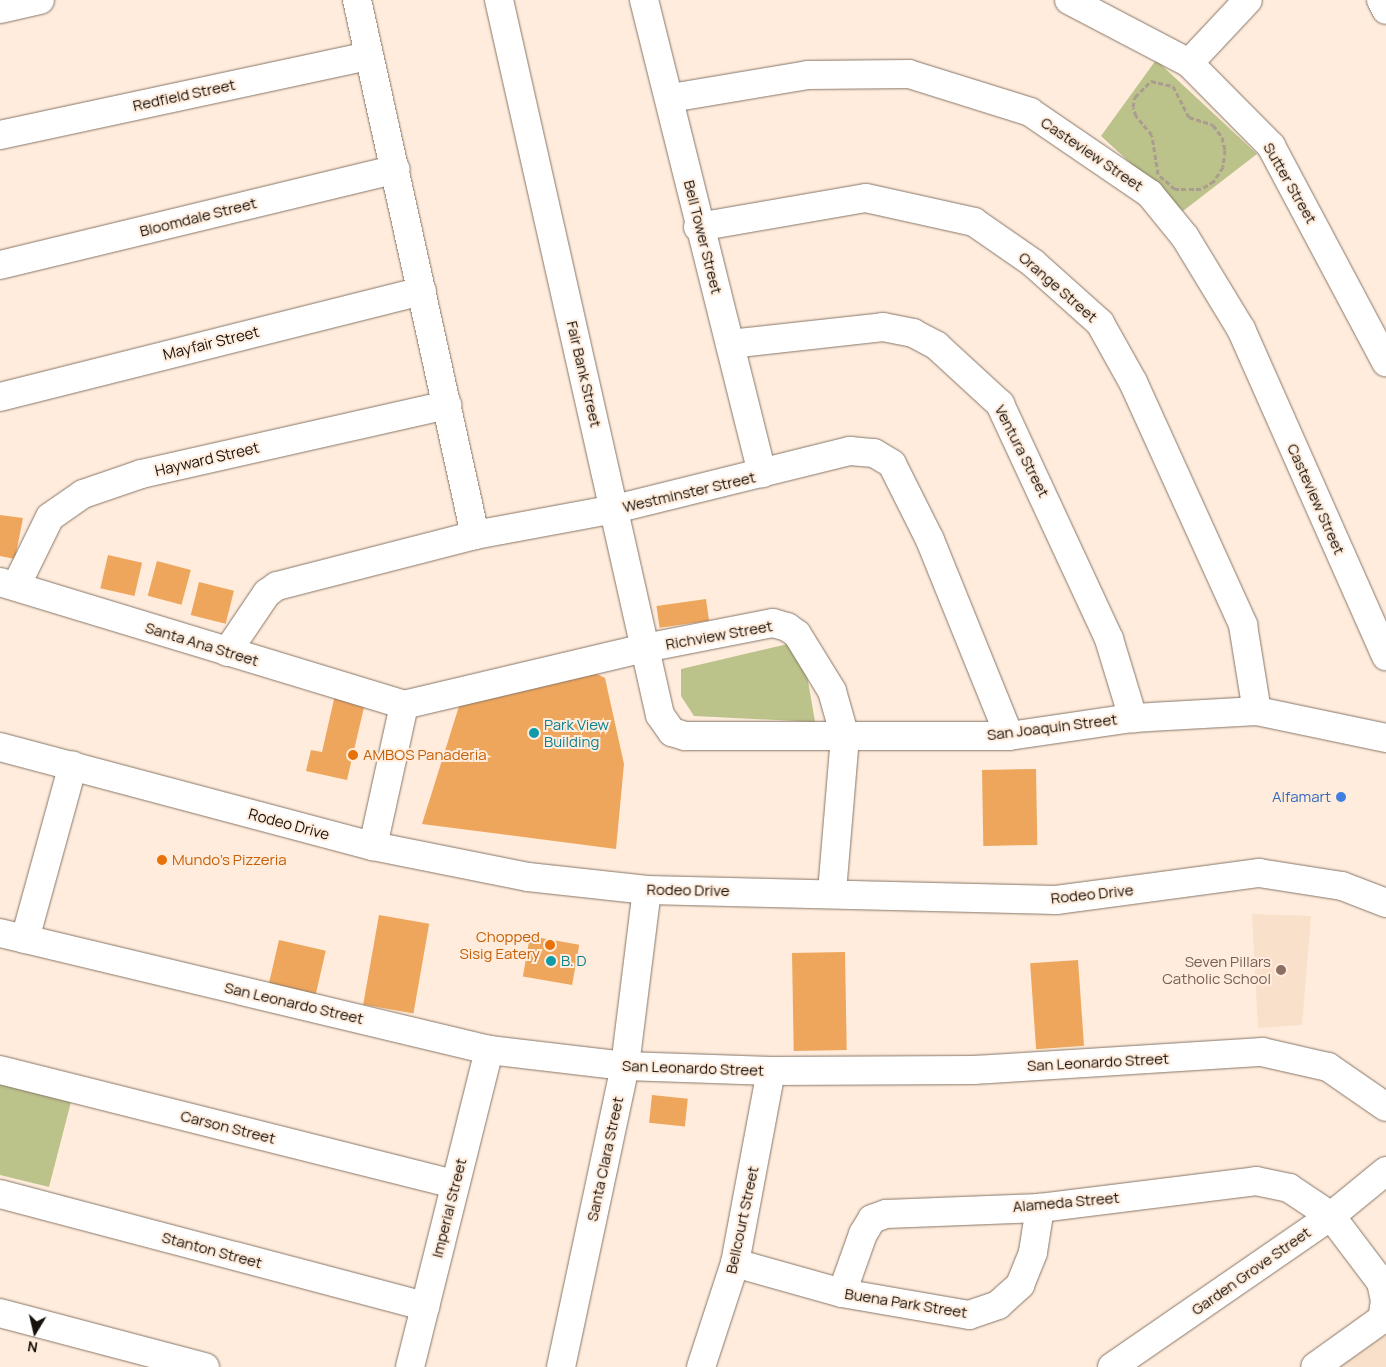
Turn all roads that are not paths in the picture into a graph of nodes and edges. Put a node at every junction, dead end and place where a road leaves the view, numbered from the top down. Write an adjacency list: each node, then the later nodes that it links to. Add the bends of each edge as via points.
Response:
1 (40, 0): 8 (street)
2 (357, 0): 10 (street)
3 (499, 0): 23 (street, Fair Bank Street)
4 (644, 0): 12 (street, Bell Tower Street)
5 (1069, 0): 11 (street, Sutter Street)
6 (1248, 0): 11 (street)
7 (1381, 0): 9 (street)
8 (0, 9)
9 (1386, 10)
10 (368, 56): 13 (street, Redfield Street); 14 (street)
11 (1189, 63): 19 (street, Sutter Street, via 1271,146)
12 (671, 98): 15 (street, Bell Tower Street); 28 (street, Casteview Street, via 808,75 909,74 1030,112 1150,194 1186,237 1241,329)
13 (0, 135)
14 (396, 169): 16 (street, Bloomdale Street); 17 (street)
15 (698, 227): 18 (street, Bell Tower Street); 30 (street, Orange Street, via 866,198 974,222 1033,263 1100,323 1133,382 1243,625)
16 (0, 265)
17 (422, 291): 20 (street, Mayfair Street); 21 (street)
18 (730, 344): 22 (street, Bell Tower Street); 31 (street, Ventura Street, via 883,327 913,333 937,346 1000,404 1109,639)
19 (1386, 362)
20 (0, 397)
21 (447, 406): 24 (street); 25 (street, Hayward Street, via 142,474 83,494 50,516)
22 (762, 474): 23 (street, Westminster Street); 33 (street, Westminster Street, via 850,450 874,453 892,464 930,540)
23 (615, 509): 24 (street, Westminster Street); 26 (street, Fair Bank Street)
24 (475, 535): 27 (street, Westminster Street, via 277,586 266,593)
25 (8, 584): 27 (street, Santa Ana Street)
26 (645, 648): 29 (street, Richview Street); 32 (street, Fair Bank Street, via 660,715 672,732); 34 (street, Richview Street, via 773,623 787,627 797,634 832,691)
27 (227, 652): 29 (street, Santa Ana Street)
28 (1386, 656)
29 (404, 705): 38 (street)
30 (1257, 711): 31 (street, San Joaquin Street); 35 (street, San Joaquin Street)
31 (1132, 718): 33 (street, San Joaquin Street)
32 (685, 736): 34 (street, San Joaquin Street)
33 (1009, 736): 34 (street, San Joaquin Street)
34 (846, 737): 40 (street, Richview Street)
35 (1386, 738)
36 (0, 747): 37 (street, Rodeo Drive)
37 (74, 765): 38 (street, Rodeo Drive); 42 (street)
38 (373, 846): 39 (street, Rodeo Drive, via 528,877)
39 (647, 890): 40 (street, Rodeo Drive); 44 (street, Santa Clara Street)
40 (832, 893): 41 (street, Rodeo Drive, via 1056,900 1259,873 1342,886)
41 (1386, 903)
42 (13, 936): 43 (street, San Leonardo Street)
43 (489, 1050): 44 (street, San Leonardo Street); 49 (street, Imperial Street)
44 (625, 1066): 46 (street, San Leonardo Street); 59 (street, Santa Clara Street)
45 (0, 1070): 49 (street, Carson Street)
46 (771, 1071): 47 (street, San Leonardo Street, via 974,1070 1262,1052 1328,1067); 53 (street, Bellcourt Street)
47 (1386, 1107)
48 (1386, 1171): 52 (street, Garden Grove Street)
49 (455, 1184): 55 (street, Imperial Street)
50 (0, 1194): 55 (street, Stanton Street)
51 (1040, 1208): 52 (street, Alameda Street, via 1256,1181 1289,1188); 54 (street, Alameda Street, via 968,1208 886,1214 872,1219 863,1234); 54 (street, Buena Park Street, via 1033,1252 1020,1285 998,1305 969,1315)
52 (1331, 1216): 61 (street, Garden Grove Street); 62 (street, Alameda Street, via 1381,1282 1385,1301 1382,1319)
53 (735, 1263): 54 (street, Buena Park Street); 60 (street, Bellcourt Street)
54 (842, 1293)
55 (425, 1306): 58 (street, Imperial Street)
56 (0, 1313): 57 (street)
57 (205, 1367)
58 (410, 1367)
59 (562, 1367)
60 (701, 1367)
61 (1112, 1367)
62 (1315, 1367)

